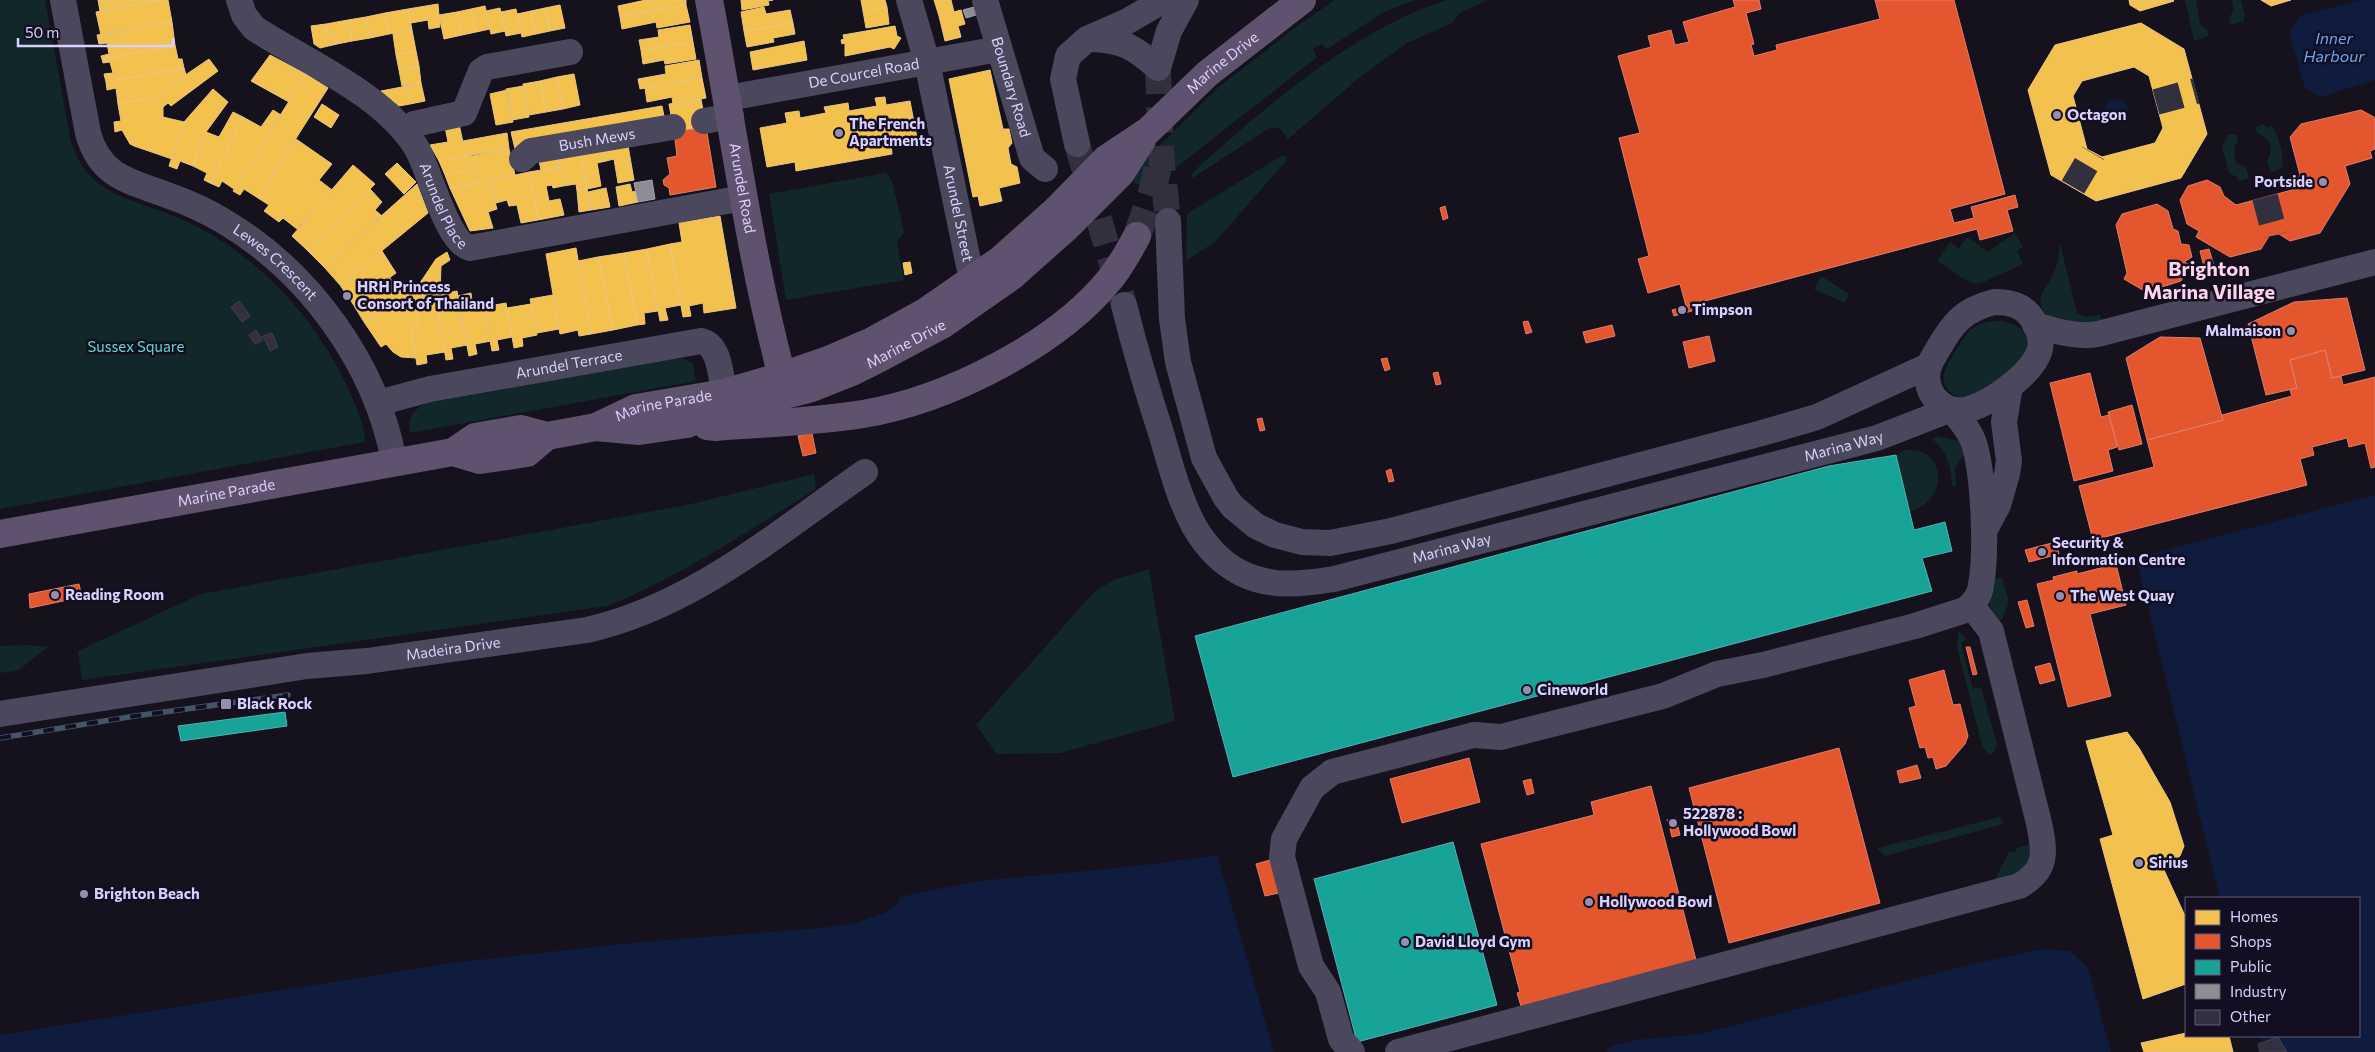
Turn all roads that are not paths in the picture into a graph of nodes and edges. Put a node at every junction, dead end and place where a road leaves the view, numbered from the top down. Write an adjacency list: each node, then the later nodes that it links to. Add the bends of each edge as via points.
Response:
1 (63, 0): 34 (street, Lewes Crescent, via 88,133 98,158 118,176 133,184 191,204 217,218 257,244 284,267 308,291 340,332)
2 (239, 0): 16 (street, Arundel Place, via 244,15 254,28 360,93)
3 (709, 0): 13 (main road, Arundel Road)
4 (909, 0): 12 (street, Arundel Street)
5 (985, 0): 10 (street, Boundary Road)
6 (1164, 0): 9 (street)
7 (1186, 0): 9 (street, via 1169,31 1158,68 1125,43)
8 (1302, 0): 17 (main road, Marine Drive, via 1207,74)
9 (1087, 39): 18 (street, via 1068,56 1063,78)
10 (999, 48): 12 (street, De Courcel Road); 20 (street, Boundary Road, via 1032,158)
11 (570, 52): 16 (street, via 494,65 475,64 464,112 414,124)
12 (927, 62): 13 (street, De Courcel Road); 25 (street, Arundel Street, via 969,266)
13 (729, 107): 14 (street); 21 (main road, Arundel Road)
14 (704, 121)
15 (674, 127): 19 (street, Bush Mews, via 531,151)
16 (405, 131): 21 (street, Arundel Place, via 427,168 449,228 458,242 470,248)
17 (1148, 131): 25 (main road, Marine Drive, via 1106,159 1055,211); 36 (main road, Marine Drive, via 1121,172 1066,228 1012,276 942,325 852,372 809,389 711,413)
18 (1077, 144)
19 (522, 159)
20 (1045, 169)
21 (743, 198): 31 (main road, Arundel Road)
22 (1168, 221): 29 (street, via 1174,343 1187,400 1210,471 1232,507 1246,519 1265,532 1302,542 1330,543 1391,531 1762,433 1818,417)
23 (1137, 236): 36 (main road, via 1110,279 1068,320 1011,359 951,388 895,407 862,414 716,427)
24 (2375, 262): 28 (street)
25 (976, 278): 31 (main road, Marine Drive, via 925,312 872,341)
26 (1124, 305): 35 (street, Marina Way, via 1177,488 1194,527 1216,556 1230,567 1272,583 1296,585 1334,579 1877,438)
27 (2035, 324): 28 (street); 29 (street, via 2023,308 2012,303 1982,305 1956,322); 30 (street, via 2040,346)
28 (2090, 336): 30 (street)
29 (1928, 366): 35 (street, via 1931,392 1938,402)
30 (2029, 366): 32 (street)
31 (782, 376): 33 (main road, Marine Parade)
32 (2010, 386): 35 (street, via 1977,406); 40 (street, via 2004,422 2008,474 1998,505)
33 (724, 393): 34 (street, Arundel Terrace, via 714,350 701,341 430,389); 37 (main road, Marine Parade, via 636,408)
34 (378, 403): 38 (street, Lewes Crescent)
35 (1951, 410): 40 (street, via 1973,441 1978,457)
36 (687, 424): 37 (main road, Marine Drive, via 639,431)
37 (596, 427): 38 (main road, Marine Parade, via 548,436 521,429 475,437 453,452)
38 (394, 461): 41 (main road, Marine Parade)
39 (865, 472): 43 (street, Madeira Drive, via 705,583 612,624 368,661 307,666)
40 (1984, 532): 42 (street, via 1981,586)
41 (0, 534)
42 (1971, 605): 44 (street, via 1956,614 1915,626 1717,674 1663,696 1501,737 1474,735 1325,775 1312,788 1284,839 1282,857 1311,966 1328,992 1341,1039); 45 (street, via 1991,631 1998,653 2044,843 2040,867 2028,881)
43 (0, 714)
44 (1352, 1052)
45 (1398, 1052)

